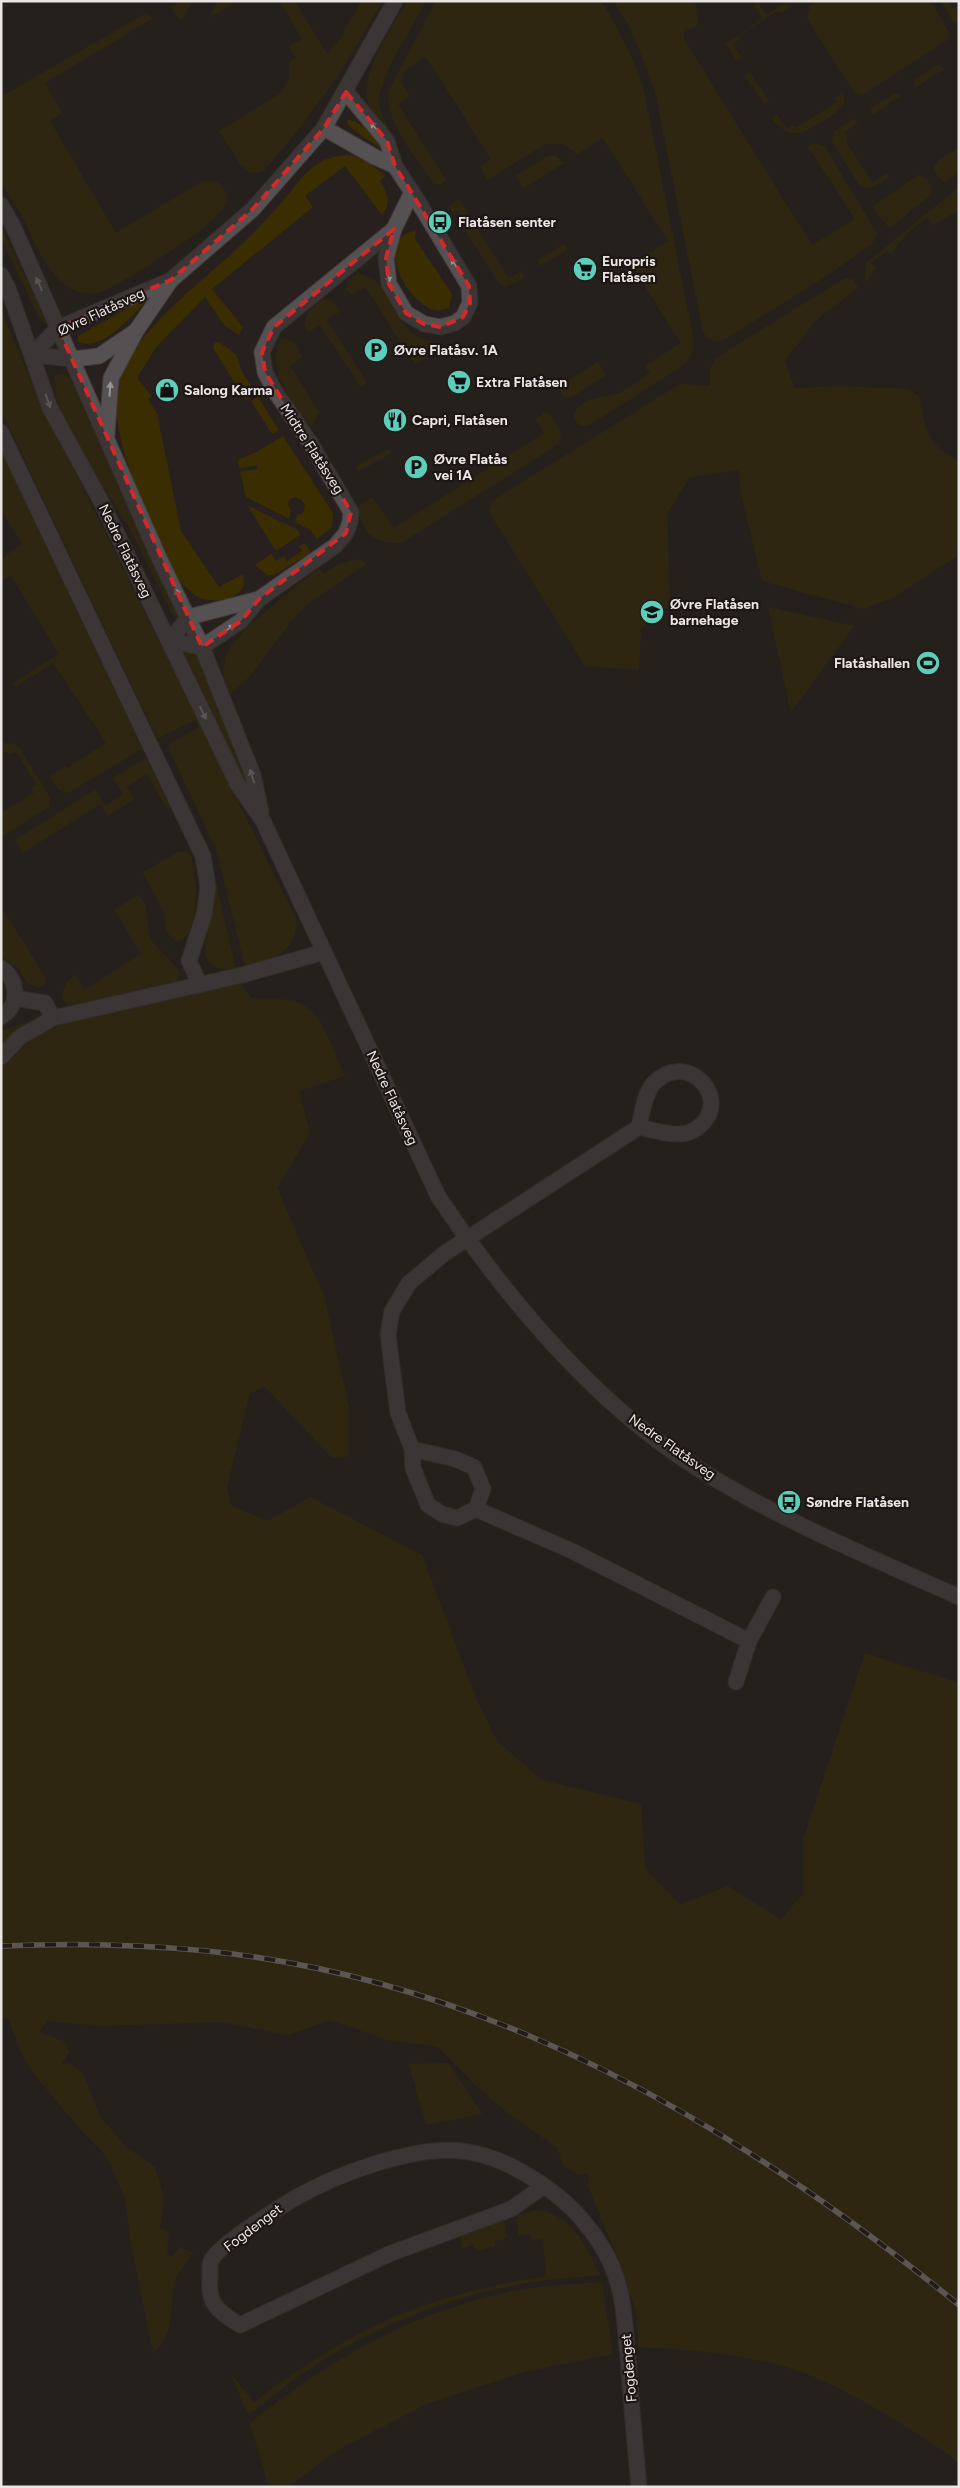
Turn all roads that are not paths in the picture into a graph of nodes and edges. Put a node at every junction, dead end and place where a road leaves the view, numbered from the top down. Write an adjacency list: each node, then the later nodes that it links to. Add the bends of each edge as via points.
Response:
1 (395, 1): 2 (street, Øvre Flatåsveg)
2 (346, 92): 3 (street, Øvre Flatåsveg); 4 (street, one-way to 2, via 387,141)
3 (324, 128): 4 (street); 9 (street, Øvre Flatåsveg, via 253,209)
4 (395, 166): 5 (street)
5 (412, 192): 7 (street); 7 (street, one-way to 5, via 386,258 389,284 406,313 424,324 441,327 455,323 463,317 470,303 469,286)
6 (1, 205): 10 (street, Nedre Flatåsveg, one-way to 6)
7 (394, 228): 16 (street, Midtre Flatåsveg, via 274,327 262,352 265,372 274,390 351,512 346,533 335,546)
8 (1, 275): 12 (street, Nedre Flatåsveg)
9 (170, 280): 10 (street, Øvre Flatåsveg); 11 (street, Øvre Flatåsveg)
10 (58, 328): 12 (street, Øvre Flatåsveg); 13 (street, Nedre Flatåsveg)
11 (136, 331): 13 (street, Øvre Flatåsveg, via 99,356); 15 (street, Nedre Flatåsveg, one-way to 11, via 111,378)
12 (32, 355): 13 (street, Øvre Flatåsveg); 18 (street, Nedre Flatåsveg, one-way to 18, via 50,408 102,503)
13 (73, 359): 15 (street, Nedre Flatåsveg)
14 (1, 432): 23 (street, via 203,856 208,887 204,915 189,960)
15 (107, 438): 17 (street, Nedre Flatåsveg, one-way to 15, via 159,558)
16 (260, 599): 17 (street, Midtre Flatåsveg); 19 (street, Midtre Flatåsveg, one-way to 16, via 241,621)
17 (189, 617): 18 (street); 19 (street, Nedre Flatåsveg)
18 (169, 641): 19 (street); 20 (street, Nedre Flatåsveg, one-way to 20, via 238,785)
19 (202, 647): 20 (street, Nedre Flatåsveg, one-way to 19, via 252,775)
20 (263, 821): 21 (street, Nedre Flatåsveg)
21 (324, 952): 23 (street); 29 (street, Nedre Flatåsveg, via 438,1196)
22 (1, 968): 24 (street, via 13,983)
23 (200, 985): 26 (street)
24 (15, 998): 25 (street); 26 (street, via 46,1003)
25 (1, 1017)
26 (53, 1018): 27 (street, via 20,1037)
27 (1, 1057)
28 (639, 1127): 28 (street, via 682,1134 700,1127 708,1117 711,1105 709,1091 691,1073 678,1070 665,1073 652,1085); 29 (street)
29 (467, 1240): 30 (street, via 409,1282 392,1311 388,1335 398,1413); 33 (street, Nedre Flatåsveg, via 545,1338 623,1413 701,1470 744,1495)
30 (412, 1449): 31 (street, via 474,1467 483,1489); 31 (street, via 413,1468 428,1505 457,1518)
31 (476, 1509): 34 (street, via 572,1551)
32 (773, 1597): 34 (street)
33 (959, 1597)
34 (749, 1641): 35 (street)
35 (736, 1682)
36 (544, 2186): 36 (street, Fogdenget, via 509,2164 473,2152 432,2150 382,2162 289,2201 246,2229 211,2261 208,2292 219,2312 240,2325 389,2254 511,2209); 37 (street, Fogdenget, via 581,2216 601,2245 616,2276 625,2318)
37 (639, 2487)

